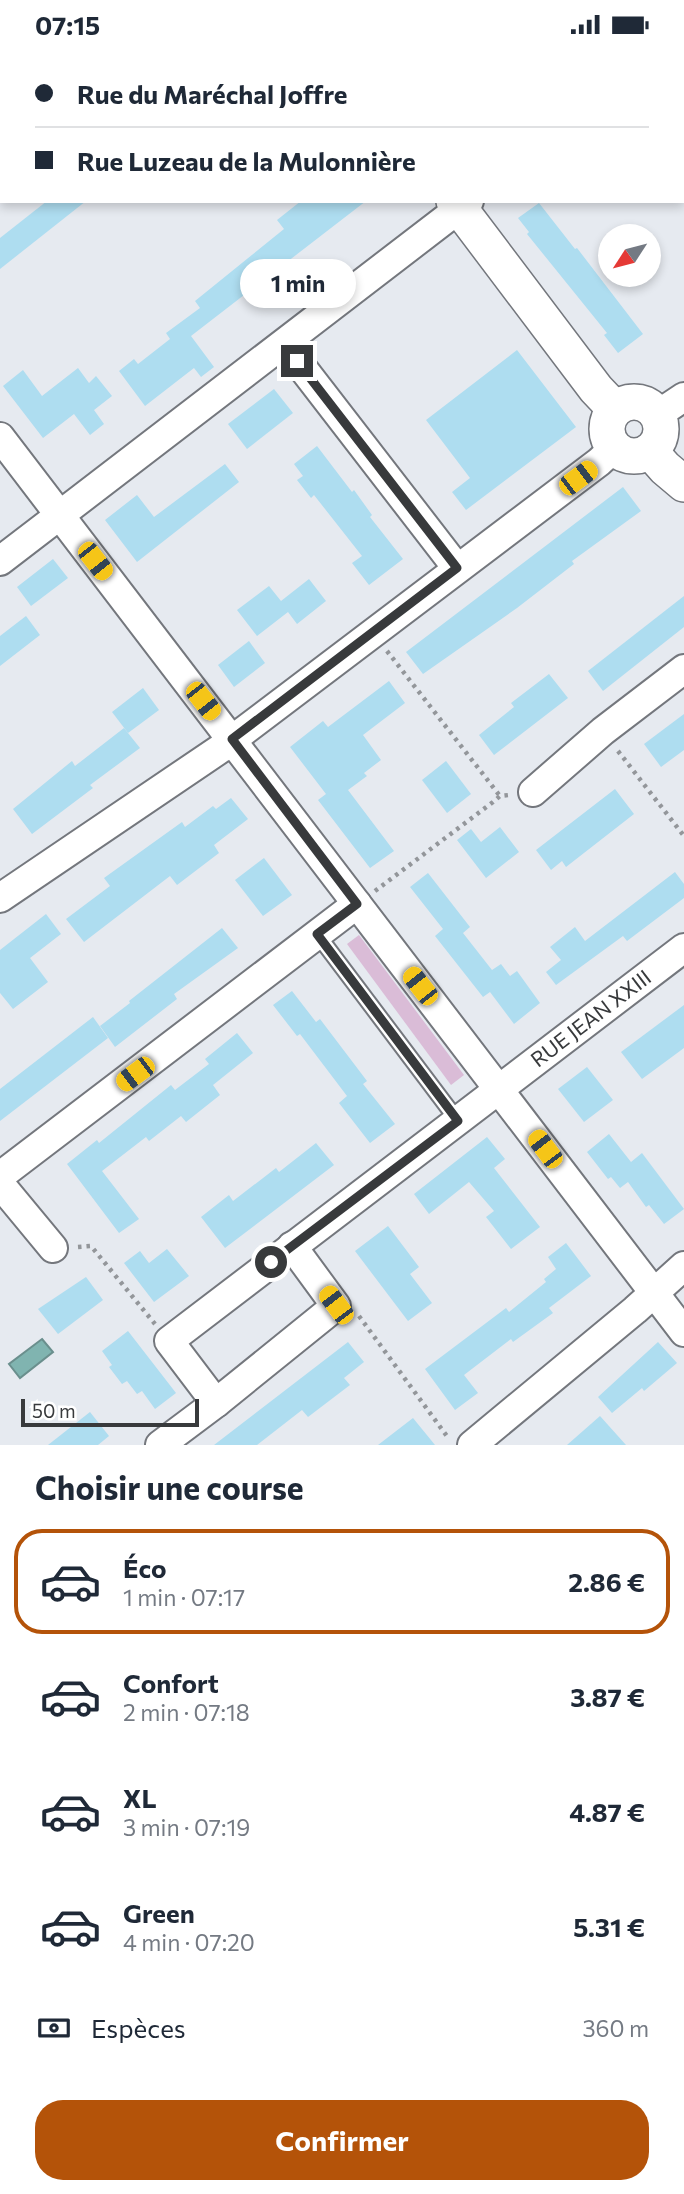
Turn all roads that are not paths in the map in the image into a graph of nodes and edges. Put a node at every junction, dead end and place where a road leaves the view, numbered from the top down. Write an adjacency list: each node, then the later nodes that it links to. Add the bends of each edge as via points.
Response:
1 (460, 204): 2 (street); 4 (street)
2 (284, 344): 9 (street); 11 (street)
3 (670, 406): 4 (street, via 629,402); 7 (street)
4 (615, 409): 6 (street, via 607,424)
5 (0, 436): 9 (street)
6 (614, 448): 7 (street, via 628,456); 11 (street)
7 (650, 451): 8 (street)
8 (684, 484)
9 (59, 515): 10 (street); 13 (street)
10 (0, 561)
11 (457, 568): 13 (street)
12 (684, 669): 14 (street)
13 (232, 739): 15 (street); 16 (street)
14 (533, 792)
15 (0, 898)
16 (357, 904): 17 (street); 19 (street)
17 (317, 934): 20 (lane); 21 (street)
18 (684, 948): 19 (street, RUE JEAN XXIII)
19 (499, 1089): 20 (street, RUE JEAN XXIII); 26 (street)
20 (458, 1121): 23 (street, RUE JEAN XXIII)
21 (0, 1176)
22 (0, 1184): 24 (street)
23 (292, 1246): 28 (street, via 336,1305); 28 (street, RUE JEAN XXIII, via 169,1341)
24 (53, 1248)
25 (684, 1266): 26 (street)
26 (654, 1293): 27 (street); 30 (street)
27 (684, 1332)
28 (216, 1403): 29 (street)
29 (160, 1445)
30 (472, 1445)

